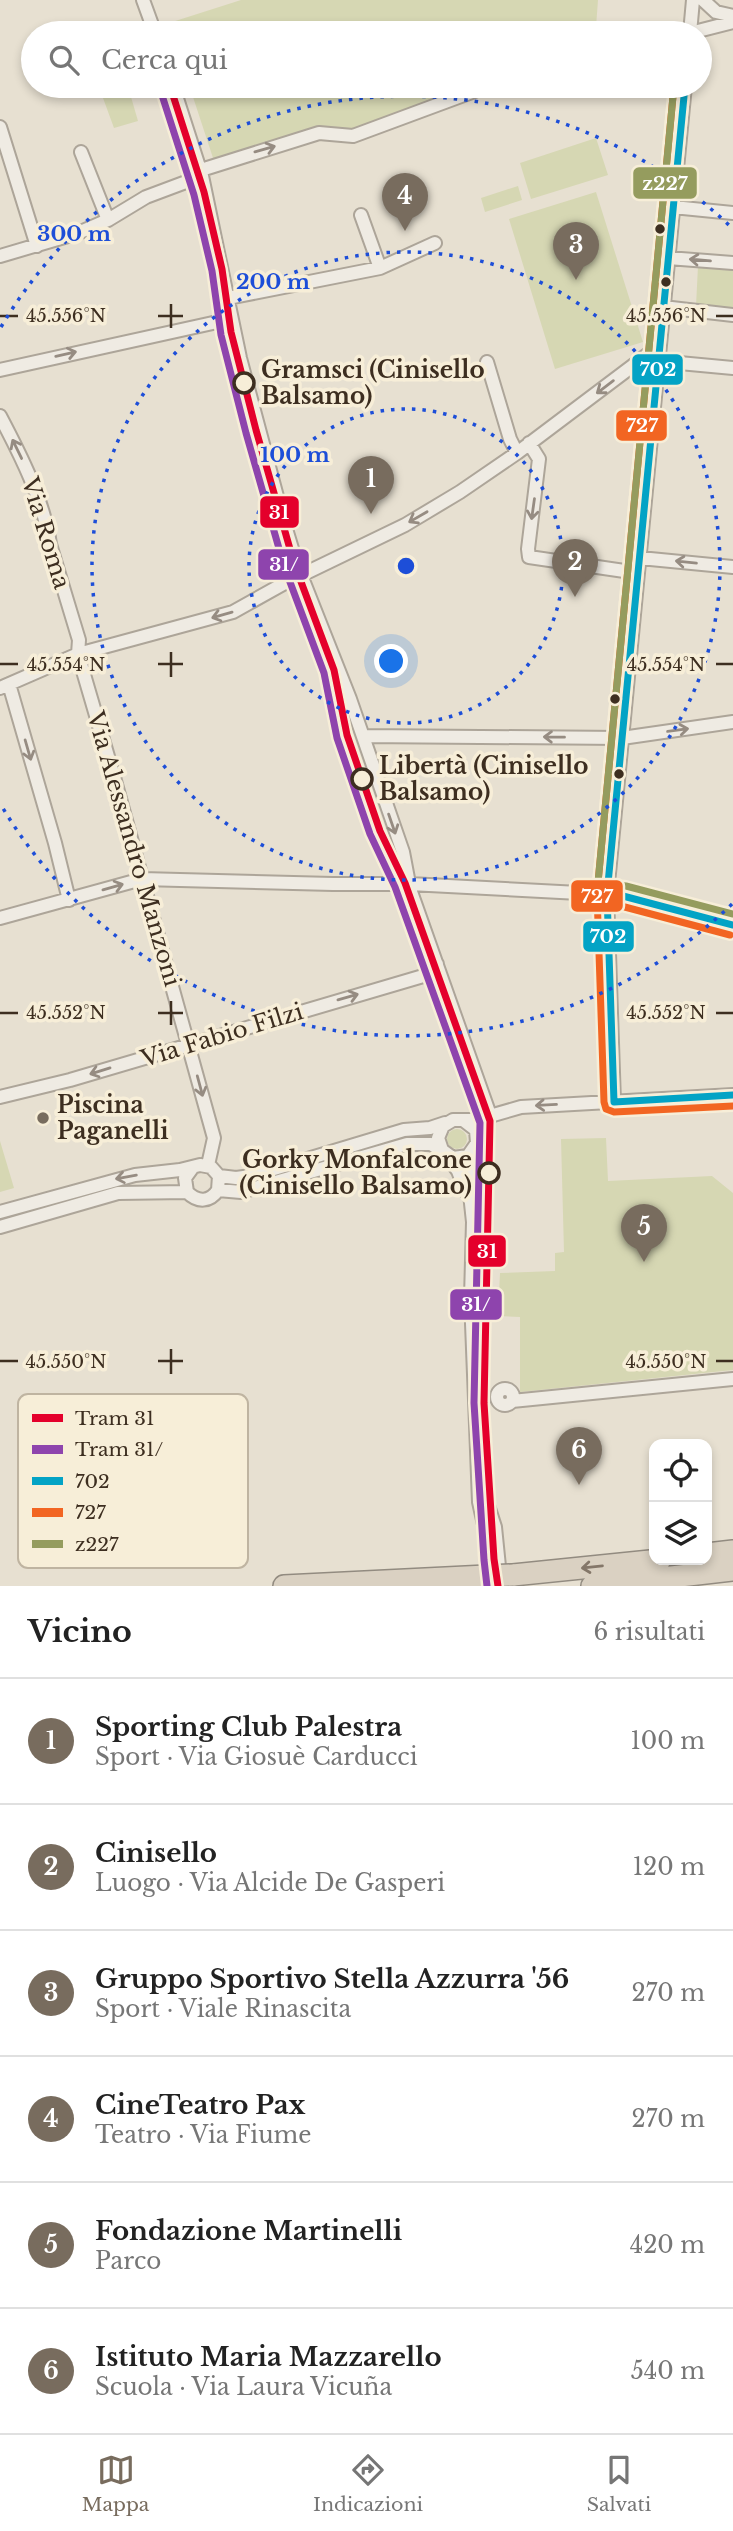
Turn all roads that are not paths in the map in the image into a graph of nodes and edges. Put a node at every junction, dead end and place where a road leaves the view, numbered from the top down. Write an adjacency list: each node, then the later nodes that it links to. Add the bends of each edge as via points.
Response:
1 (143, 0): 5 (street)
2 (693, 0): 6 (street)
3 (703, 0): 4 (street, via 716,12)
4 (733, 16)
5 (151, 21)
6 (691, 21)
7 (733, 22): 8 (street)
8 (712, 27)
9 (177, 98): 14 (street)
10 (455, 98): 14 (street, one-way to 10, via 319,133 354,135)
11 (684, 98): 15 (street)
12 (0, 127): 20 (street)
13 (81, 152): 18 (street)
14 (202, 173): 18 (street, via 146,197); 25 (street)
15 (673, 207): 16 (street); 22 (street)
16 (733, 213)
17 (361, 215): 24 (street)
18 (108, 220): 20 (street)
19 (435, 243): 24 (street)
20 (37, 246): 21 (street)
21 (0, 256)
22 (668, 258): 23 (street, one-way to 22); 26 (street)
23 (733, 263)
24 (380, 268): 25 (street)
25 (228, 298): 28 (street)
26 (663, 307): 27 (street); 29 (street)
27 (733, 315)
28 (231, 318): 33 (street, one-way to 28); 40 (street, via 264,455)
29 (659, 346): 30 (street); 35 (street, one-way to 35)
30 (658, 361): 32 (street); 37 (street)
31 (487, 362): 36 (street)
32 (733, 369)
33 (0, 370)
34 (0, 416): 41 (street, Via Roma, one-way to 34, via 79,640 48,530 20,453)
35 (529, 443): 36 (street); 39 (street, one-way to 39, via 539,459 529,557)
36 (517, 453): 40 (street, one-way to 40, via 413,520)
37 (640, 558): 38 (street, one-way to 37); 39 (street)
38 (733, 567)
39 (638, 573): 45 (street)
40 (301, 575): 41 (street, one-way to 41, via 233,612); 44 (street)
41 (78, 654): 42 (street); 46 (street, Via Alessandro Manzoni)
42 (5, 686): 49 (street, one-way to 49)
43 (733, 722): 45 (street, one-way to 43)
44 (363, 736): 45 (street, one-way to 44); 47 (street, one-way to 47, via 405,860)
45 (622, 738): 48 (street)
46 (142, 879): 47 (street); 49 (street, one-way to 46); 53 (street, Via Alessandro Manzoni)
47 (408, 884): 48 (street); 52 (street)
48 (607, 894): 51 (street); 56 (street)
49 (69, 900): 50 (street)
50 (0, 918)
51 (733, 925)
52 (437, 964): 53 (street, Via Fabio Filzi, one-way to 52, via 430,974); 57 (street)
53 (188, 1044): 55 (street, Via Fabio Filzi, one-way to 55); 62 (street, Via Alessandro Manzoni, one-way to 62, via 214,1138)
54 (733, 1096): 56 (street)
55 (0, 1097)
56 (614, 1102): 57 (street, one-way to 57, via 521,1107)
57 (490, 1115): 58 (street)
58 (463, 1120): 59 (street); 61 (street, via 477,1133)
59 (449, 1121): 60 (street, via 438,1137); 64 (street, via 251,1176)
60 (445, 1153): 61 (street, via 459,1158); 65 (street, via 431,1144 407,1144 241,1192); 68 (street, via 457,1171)
61 (471, 1154): 68 (street, via 467,1166)
62 (208, 1166): 63 (street); 64 (street)
63 (193, 1167): 66 (street, via 185,1178); 67 (street, one-way to 67, via 115,1179)
64 (219, 1176): 65 (street)
65 (218, 1190): 66 (street, via 202,1200)
66 (187, 1192): 69 (street, via 118,1193)
67 (0, 1212)
68 (473, 1216): 76 (street, via 476,1448 482,1489 495,1527)
69 (0, 1227)
70 (733, 1379): 71 (street)
71 (512, 1401)
72 (733, 1551): 73 (highway)
73 (712, 1553)
74 (649, 1561): 76 (highway, one-way to 76)
75 (733, 1570): 78 (highway)
76 (500, 1579): 77 (highway)
77 (284, 1586)
78 (592, 1586)

